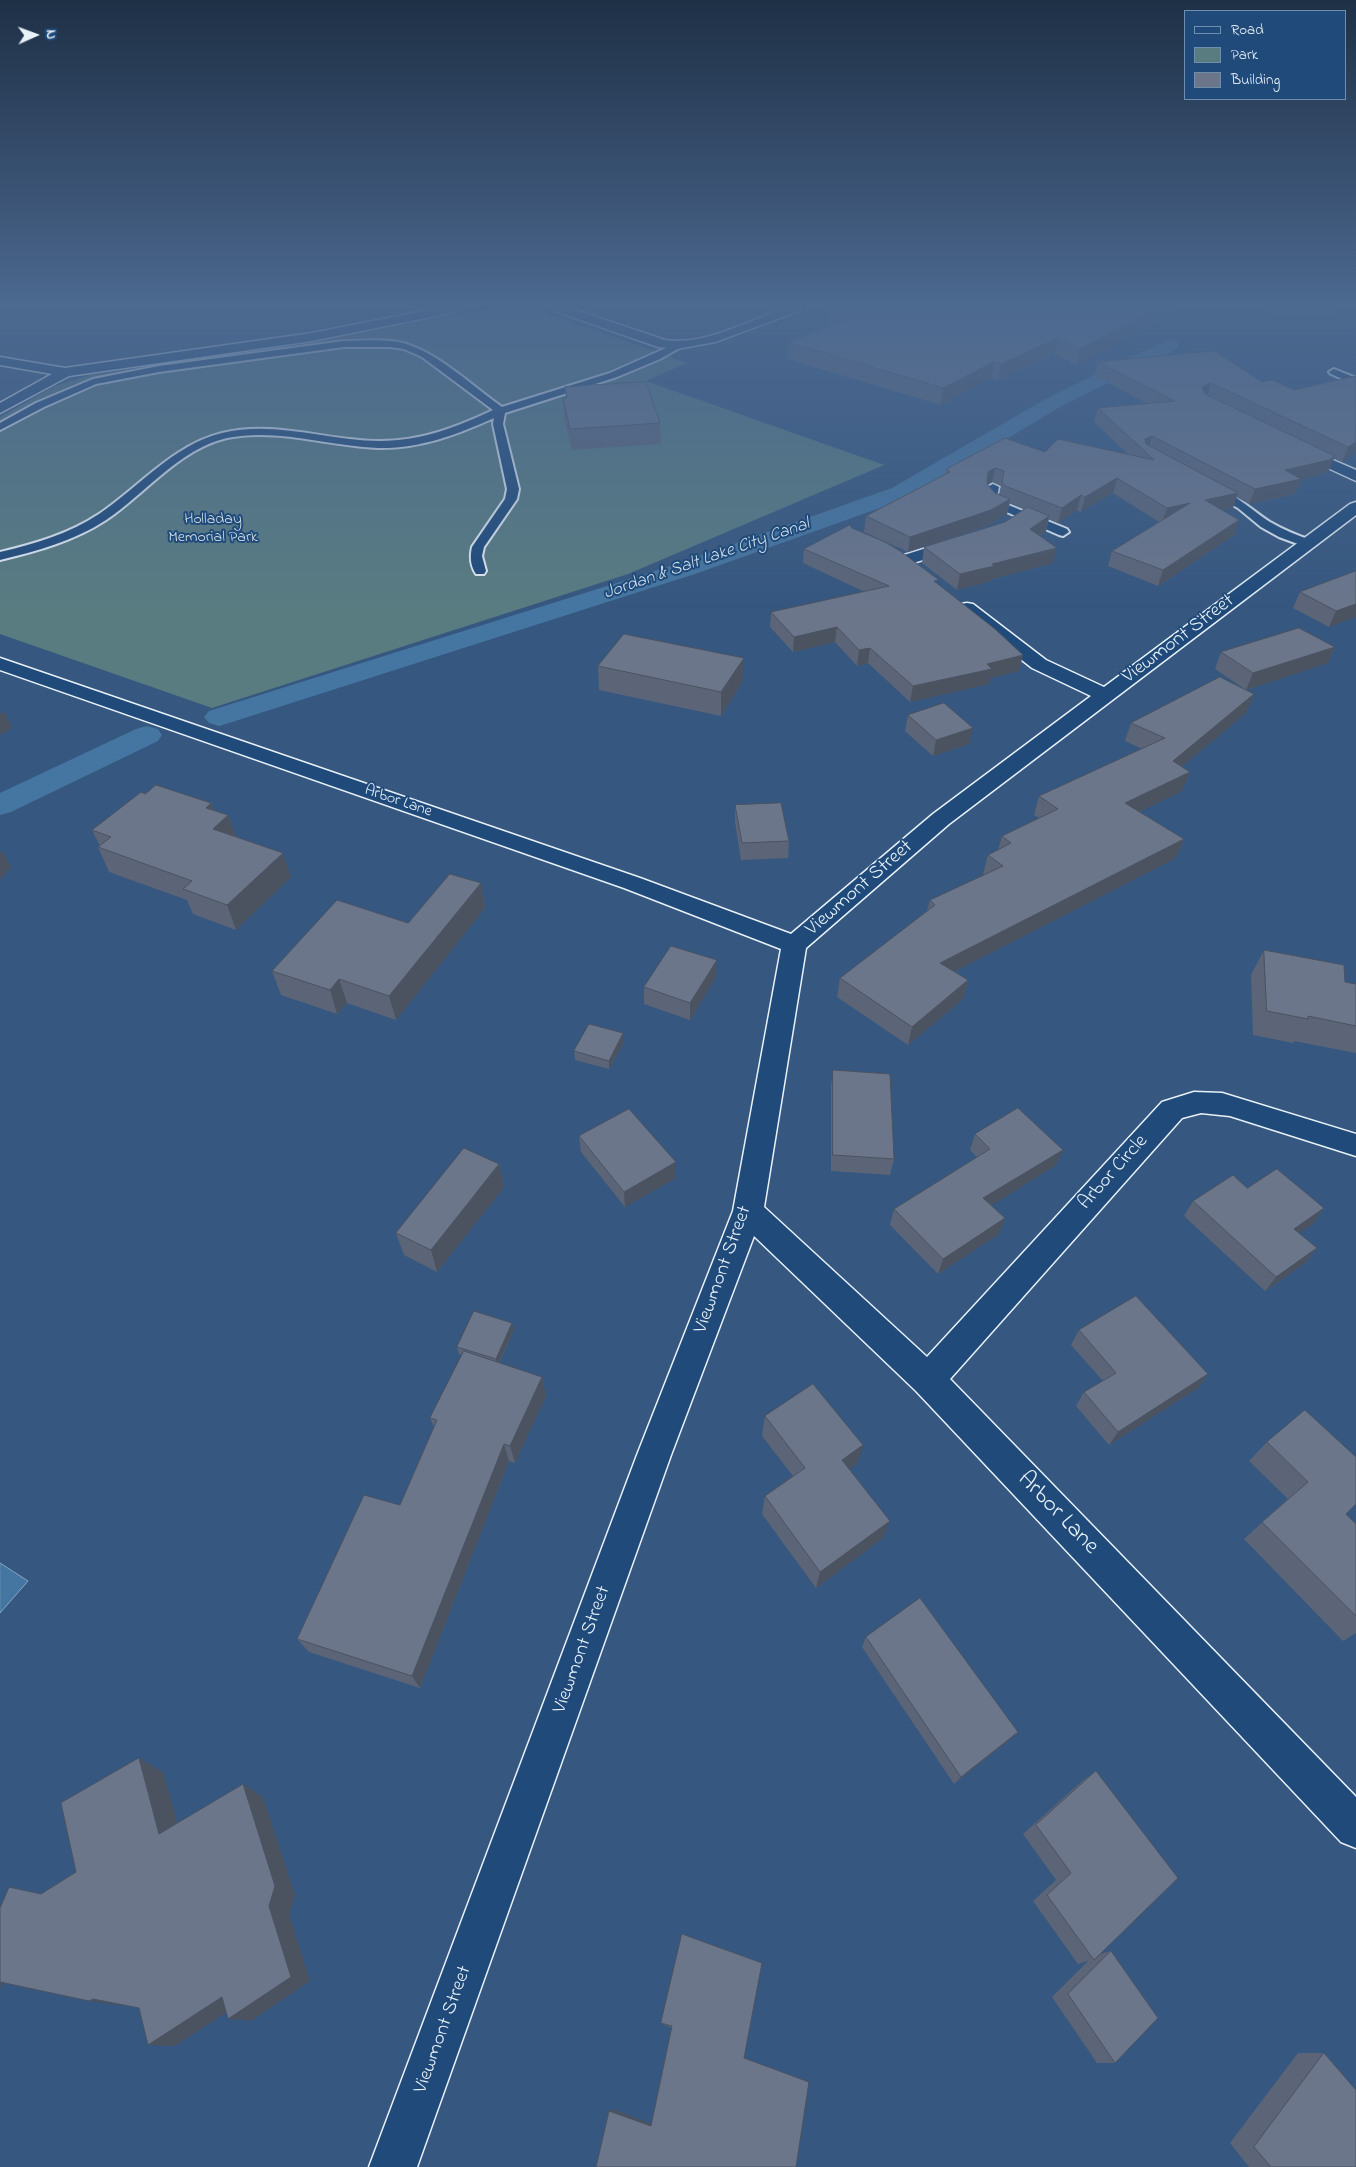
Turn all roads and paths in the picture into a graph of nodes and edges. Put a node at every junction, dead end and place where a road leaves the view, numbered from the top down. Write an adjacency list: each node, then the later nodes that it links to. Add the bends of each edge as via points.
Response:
1 (35, 409): 5 (lane)
2 (498, 409): 4 (lane)
3 (506, 409): 4 (lane)
4 (500, 411): 15 (lane, via 447,434 399,444 259,432 225,436 195,448 87,527 35,549); 16 (lane, via 498,424 514,489 478,547 476,556)
5 (0, 428)
6 (1285, 442): 7 (street)
7 (1356, 476)
8 (1200, 483): 13 (lane, via 1242,506 1277,531)
9 (993, 487): 11 (lane, via 991,498 1015,519)
10 (1356, 507): 13 (street, Viewmont Street)
11 (1063, 532)
12 (978, 537): 14 (street, via 913,566)
13 (1309, 544): 19 (street, Viewmont Street)
14 (889, 550)
15 (0, 556)
16 (480, 571)
17 (950, 595): 19 (street, via 1040,664)
18 (0, 664): 20 (street, Arbor Lane, via 632,883)
19 (1104, 695): 20 (street, Viewmont Street, via 941,819)
20 (794, 945): 22 (street, Viewmont Street)
21 (1356, 1145): 23 (street, Arbor Circle, via 1224,1104 1192,1102 1172,1110)
22 (748, 1212): 23 (street, Arbor Lane); 25 (street, Viewmont Street, via 654,1455)
23 (928, 1380): 24 (street, Arbor Lane)
24 (1356, 1827)
25 (393, 2167)

